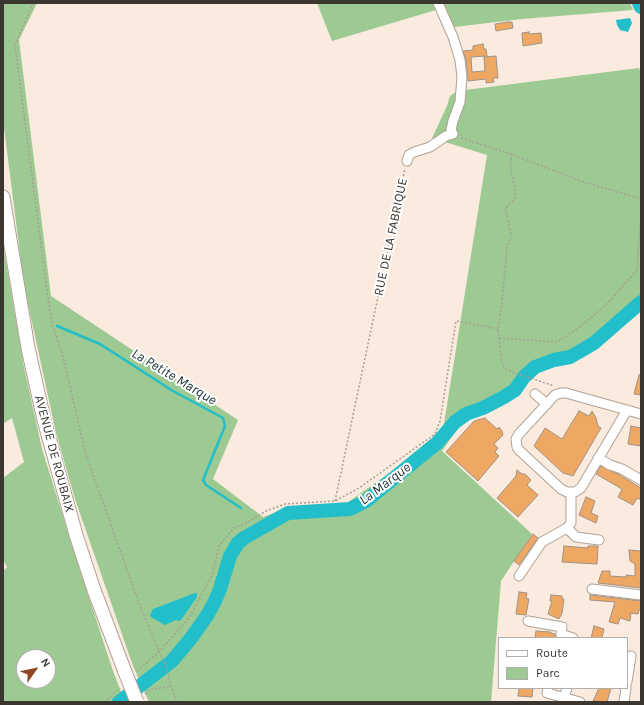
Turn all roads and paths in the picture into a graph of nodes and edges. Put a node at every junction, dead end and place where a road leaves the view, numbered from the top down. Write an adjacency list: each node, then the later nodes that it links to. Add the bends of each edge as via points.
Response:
1 (33, 3): 27 (path, via 15,45 53,327 62,353 86,455)
2 (438, 3): 3 (street, via 456,43 461,68 461,94 451,130)
3 (453, 134): 4 (path); 5 (street, RUE DE LA FABRIQUE, via 430,147 414,152)
4 (511, 154): 7 (path, via 580,181); 9 (path, via 511,171 516,192 514,200 505,208 512,237 507,246)
5 (407, 161): 19 (path, RUE DE LA FABRIQUE)
6 (3, 197): 36 (highway, AVENUE DE ROUBAIX, bridge, via 28,348 44,420 94,590)
7 (641, 199)
8 (641, 213): 10 (path, via 637,270 604,307 557,342)
9 (498, 329): 10 (path); 19 (path, via 456,321 440,421 435,434 359,488)
10 (499, 338): 11 (path, via 502,364 507,370)
11 (564, 392): 13 (street, via 555,395); 14 (street)
12 (535, 394): 13 (street)
13 (547, 404): 18 (street, via 519,434 516,439 517,447 561,489)
14 (627, 410): 15 (street); 16 (street)
15 (641, 414)
16 (598, 458): 17 (street); 18 (street, via 581,488)
17 (641, 480)
18 (571, 493): 20 (street, via 571,523)
19 (335, 501): 27 (path, via 284,504 234,528 219,546 212,575 189,618)
20 (567, 528): 21 (street, via 576,537); 22 (street, via 542,542)
21 (599, 540)
22 (518, 576)
23 (592, 589): 24 (street)
24 (641, 595)
25 (528, 621): 26 (street, via 562,627)
26 (561, 636)
27 (159, 652): 30 (path)
28 (631, 656): 29 (street)
29 (628, 676)
30 (171, 687): 31 (path); 37 (path)
31 (151, 688)
32 (548, 689): 35 (street, via 547,693)
33 (567, 689): 35 (street)
34 (626, 689): 39 (street)
35 (564, 698): 38 (street)
36 (137, 702)
37 (177, 702)
38 (580, 702)
39 (624, 702)

